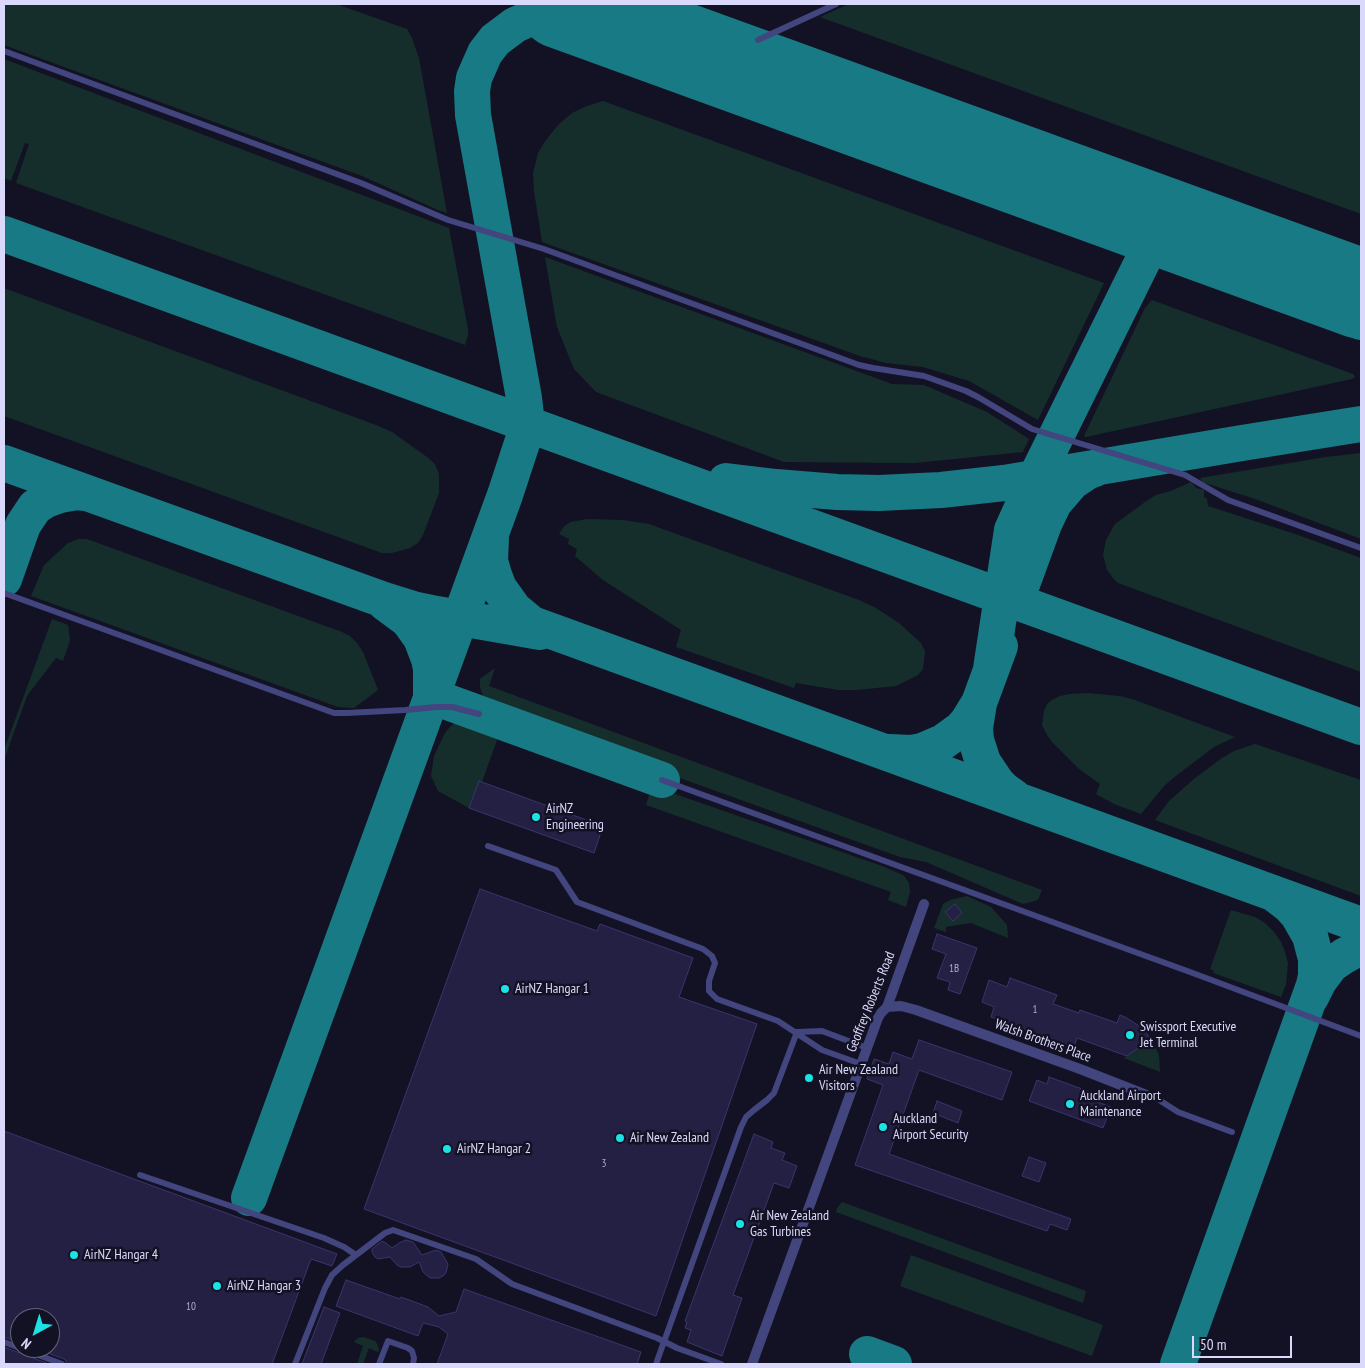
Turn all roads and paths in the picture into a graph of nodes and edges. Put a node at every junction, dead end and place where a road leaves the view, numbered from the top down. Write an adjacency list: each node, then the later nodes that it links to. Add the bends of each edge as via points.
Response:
1 (836, 4): 2 (lane)
2 (758, 40)
3 (4, 51): 4 (lane, via 361,183 431,214 544,249 859,365 924,376 958,388 1032,429 1185,475 1228,500)
4 (1361, 548)
5 (4, 593): 6 (lane, via 334,713 452,707)
6 (478, 714)
7 (662, 780): 12 (lane)
8 (488, 846): 11 (lane, via 556,870 576,902 703,949 712,956 714,963 709,981 712,996 778,1021)
9 (924, 904): 10 (street, Geoffrey Roberts Road)
10 (887, 1007): 13 (street, Geoffrey Roberts Road, via 878,1018); 15 (street, Walsh Brothers Place, via 916,1010)
11 (797, 1032): 13 (lane, via 822,1032); 14 (lane, via 822,1050); 20 (lane, via 774,1093 746,1118 741,1127)
12 (1361, 1036)
13 (867, 1048): 14 (street, Geoffrey Roberts Road)
14 (861, 1064): 27 (street, Geoffrey Roberts Road)
15 (1148, 1096): 16 (lane, Walsh Brothers Place, via 1178,1112)
16 (1232, 1132)
17 (140, 1175): 18 (lane, via 324,1238)
18 (356, 1255): 20 (lane, via 388,1231 397,1230 476,1259 512,1284); 22 (lane, via 332,1275)
19 (4, 1342): 21 (lane)
20 (664, 1342): 25 (lane); 26 (lane)
21 (62, 1364)
22 (295, 1364)
23 (379, 1364): 24 (lane, via 388,1341 412,1351)
24 (413, 1364)
25 (656, 1364)
26 (722, 1364)
27 (752, 1364)

